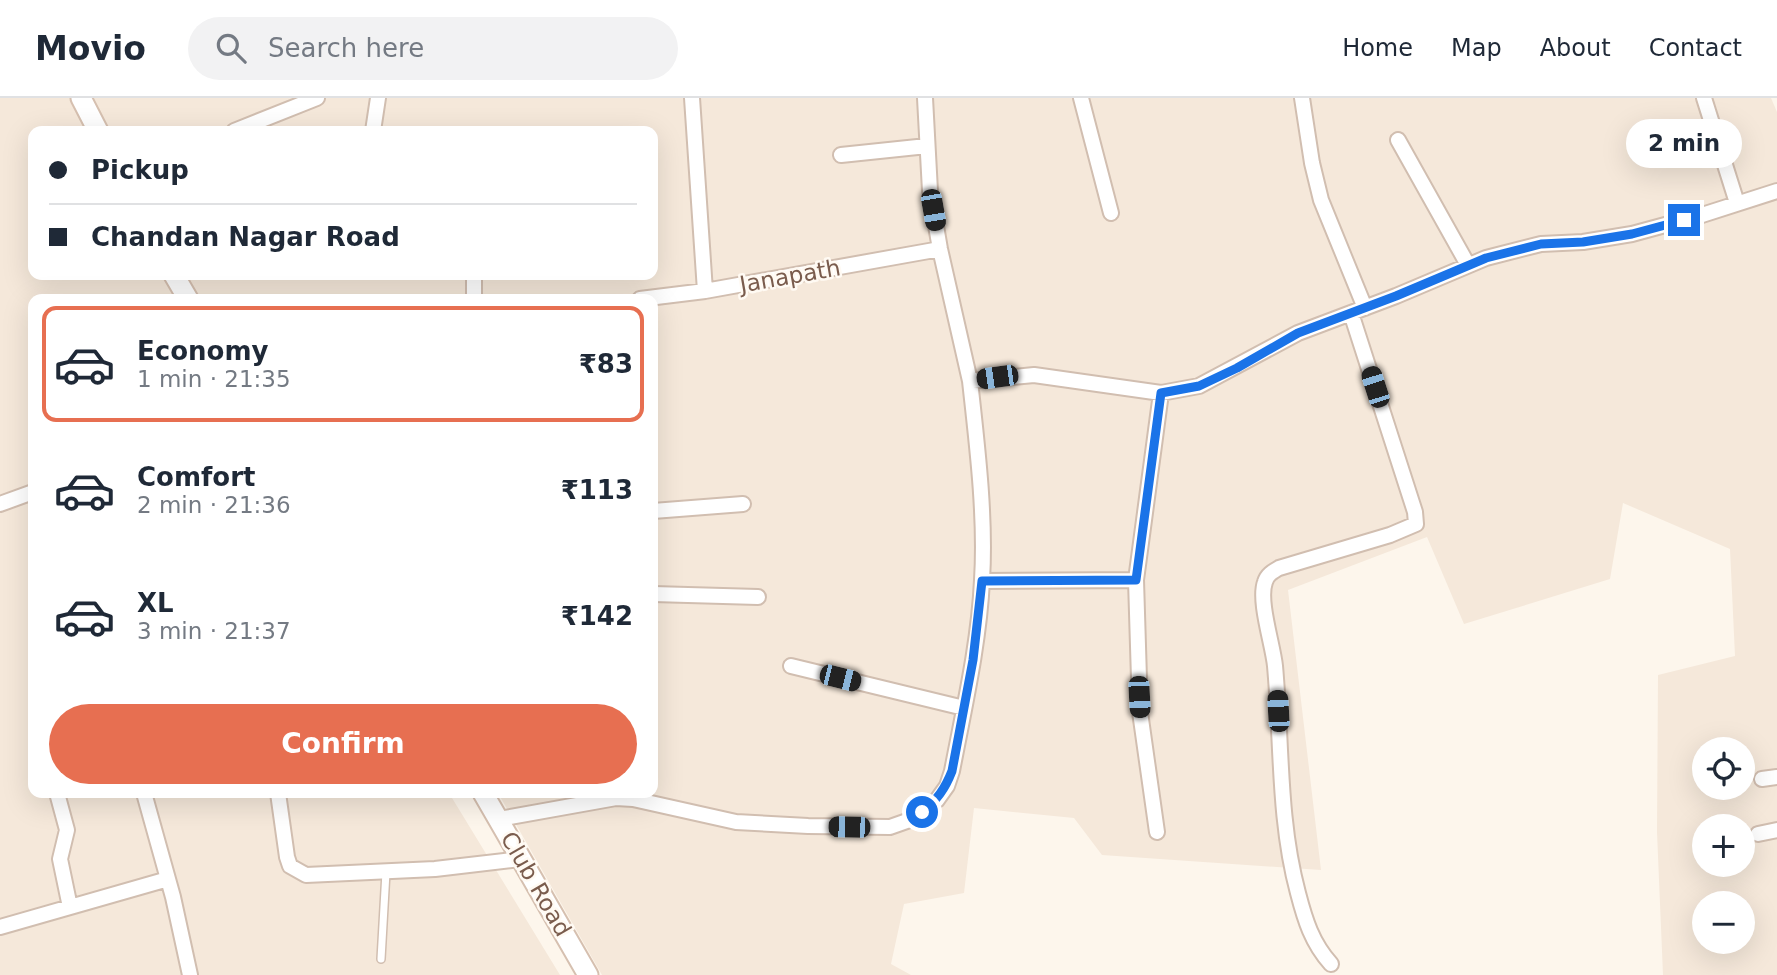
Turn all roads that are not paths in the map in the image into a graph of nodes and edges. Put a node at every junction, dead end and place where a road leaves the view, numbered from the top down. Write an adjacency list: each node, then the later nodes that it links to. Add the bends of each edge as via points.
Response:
1 (81, 98): 9 (street)
2 (317, 98): 10 (street)
3 (378, 98): 11 (street)
4 (692, 98): 20 (street)
5 (925, 98): 13 (street)
6 (1081, 98): 17 (street)
7 (1302, 98): 22 (street, via 1321,200)
8 (1704, 98): 16 (street)
9 (95, 126)
10 (247, 126)
11 (374, 126)
12 (1398, 140): 19 (street)
13 (927, 146): 14 (street); 18 (street)
14 (841, 155)
15 (1777, 191): 16 (street)
16 (1737, 203): 19 (street, via 1632,234 1525,247)
17 (1111, 213)
18 (940, 249): 20 (street, Janapath); 23 (street)
19 (1468, 265): 22 (street)
20 (705, 291): 21 (street, Janapath)
21 (658, 297)
22 (1358, 310): 24 (street, via 1281,341 1199,386); 49 (street, via 1416,524 1279,568 1264,584 1275,664 1288,853 1308,930)
23 (970, 381): 24 (street, via 1034,375); 30 (street)
24 (1161, 393): 29 (street)
25 (28, 494): 26 (street)
26 (0, 504)
27 (743, 504): 28 (street)
28 (658, 510)
29 (1136, 580): 30 (street); 41 (street, via 1140,712)
30 (982, 581): 34 (street)
31 (658, 594): 32 (street)
32 (758, 597)
33 (791, 666): 34 (street)
34 (964, 708): 39 (street, via 947,786 922,812 890,827 736,821 616,798)
35 (58, 798): 46 (street, via 67,830 60,859)
36 (145, 798): 45 (street)
37 (279, 798): 44 (street, via 287,857 296,872)
38 (486, 798): 39 (street, Club Road)
39 (499, 819): 43 (street, Club Road)
40 (1777, 830): 42 (street)
41 (1157, 832)
42 (1758, 834)
43 (521, 859): 44 (street); 51 (street, Club Road)
44 (386, 872): 48 (lane)
45 (168, 879): 46 (street); 50 (street)
46 (70, 907): 47 (street)
47 (0, 927)
48 (381, 959)
49 (1331, 964)
50 (190, 975)
51 (588, 975)

